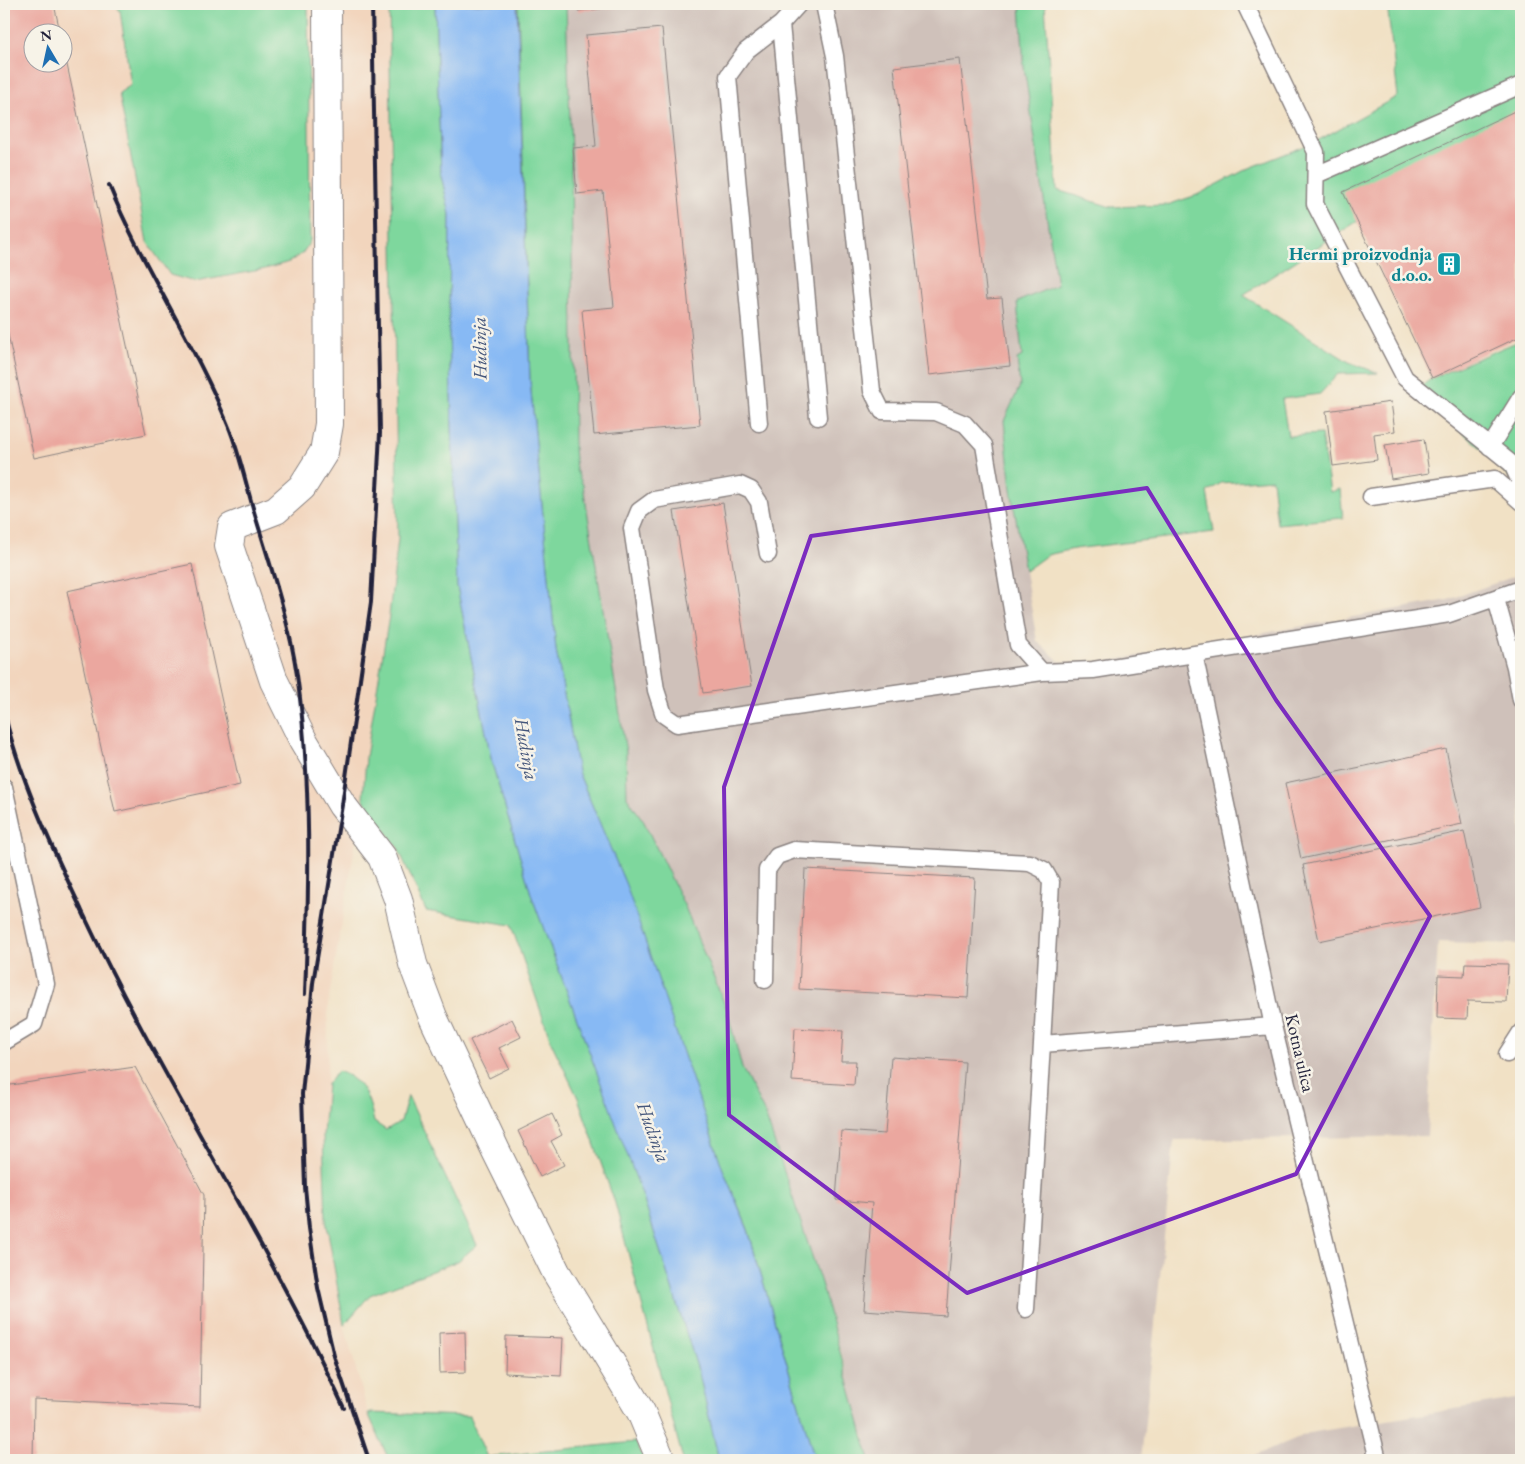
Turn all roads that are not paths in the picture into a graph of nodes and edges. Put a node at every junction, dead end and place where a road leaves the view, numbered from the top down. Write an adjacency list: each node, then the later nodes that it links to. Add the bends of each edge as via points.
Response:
1 (327, 4): 30 (street, via 329,424 324,452 302,487 276,510 232,528 228,546 274,681 303,740 342,805 382,857 398,900 413,964 433,1017 492,1142 556,1272 641,1412)
2 (799, 4): 5 (lane)
3 (824, 4): 20 (lane, via 835,56 872,390 882,411 936,412 964,424 984,445 1018,645)
4 (1245, 4): 7 (lane, via 1316,152)
5 (781, 24): 9 (lane); 10 (lane, via 746,51 728,76)
6 (1521, 85): 7 (lane)
7 (1316, 175): 11 (lane, via 1315,204 1405,378)
8 (1521, 397): 11 (lane)
9 (818, 417)
10 (759, 423)
11 (1490, 447): 12 (lane, via 1512,464)
12 (1521, 484)
13 (1372, 497): 14 (lane, via 1494,478)
14 (1521, 502)
15 (768, 554): 20 (lane, via 759,502 752,490 740,485 654,500 639,511 632,528 656,690 664,716 677,724)
16 (1521, 589): 17 (lane)
17 (1496, 599): 18 (lane, via 1449,614); 19 (lane)
18 (1194, 654): 20 (lane, via 1093,670); 24 (lane, Kotna ulica)
19 (1518, 667): 21 (lane)
20 (1042, 672)
21 (1521, 700)
22 (4, 788): 26 (lane, via 46,984 34,1024)
23 (765, 980): 27 (lane, via 767,870 777,856 794,850 1030,863 1044,870 1051,882)
24 (1273, 1026): 27 (lane); 31 (lane, Kotna ulica)
25 (1521, 1032): 28 (lane)
26 (4, 1042)
27 (1042, 1044): 29 (lane)
28 (1507, 1054)
29 (1026, 1309)
30 (661, 1460)
31 (1378, 1460)

